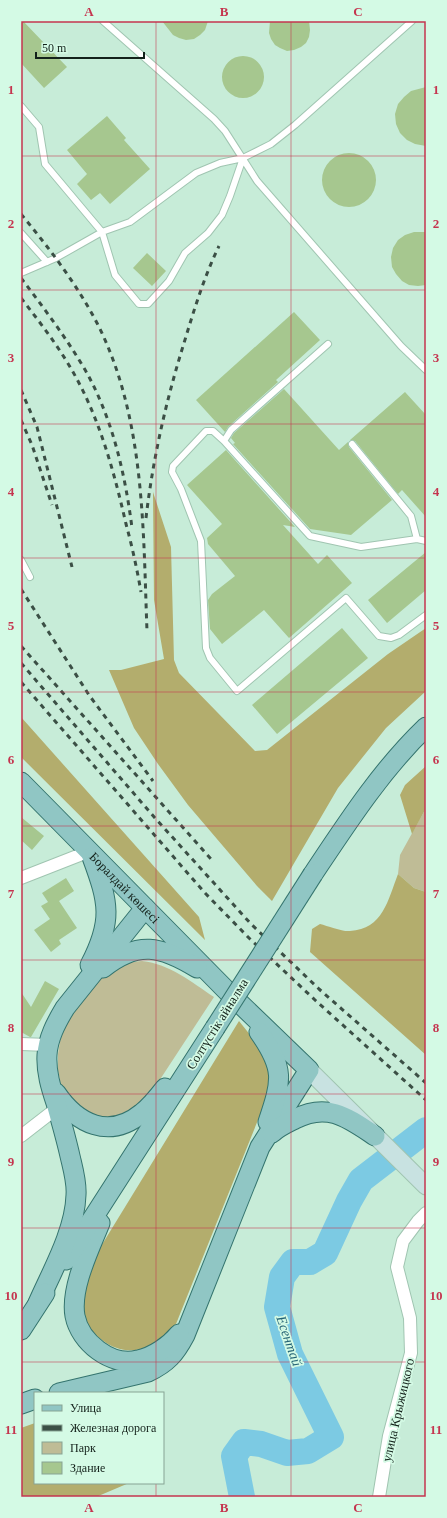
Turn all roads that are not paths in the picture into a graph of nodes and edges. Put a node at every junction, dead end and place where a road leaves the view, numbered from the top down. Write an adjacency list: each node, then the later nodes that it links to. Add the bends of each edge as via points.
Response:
1 (103, 21): 4 (lane, via 214,119)
2 (412, 21): 4 (lane, via 295,125 271,144)
3 (21, 106): 5 (lane, via 39,127 45,164)
4 (243, 158): 5 (lane, via 220,163 196,173 130,222); 5 (lane, via 222,215 208,233 185,253 169,281 148,304 139,304 114,275); 10 (lane, via 257,181 401,346)
5 (102, 232): 7 (lane)
6 (21, 233): 7 (lane)
7 (47, 262): 8 (lane)
8 (21, 273)
9 (328, 344): 11 (lane, via 231,430)
10 (426, 370)
11 (224, 441): 13 (lane, via 310,536 361,547); 17 (lane, via 213,431 206,431 173,466 172,472 201,541 206,648 210,658 238,691 346,598 379,636 391,638 399,635)
12 (352, 444): 13 (lane, via 411,516)
13 (417, 538): 14 (lane)
14 (426, 541)
15 (21, 560): 16 (lane)
16 (30, 577)
17 (426, 614)
18 (426, 727): 26 (main road, Солтүстік айналма, bridge, via 395,760 366,797 313,874)
19 (21, 782): 20 (main road, Боралдай көшесі)
20 (90, 850): 21 (street); 22 (main road, Боралдай көшесі); 23 (main road, via 105,895 106,921 99,946)
21 (21, 878)
22 (145, 908): 23 (main road); 24 (main road, Боралдай көшесі)
23 (75, 993): 24 (main road, via 121,955 151,949 164,951 182,959); 27 (main road, via 58,1019)
24 (234, 998): 28 (main road, Боралдай көшесі); 32 (main road, via 268,1045 279,1070 278,1091)
25 (21, 1044): 27 (street)
26 (205, 1044): 29 (main road, via 149,1106 124,1124 115,1127 96,1126); 33 (main road, Солтүстік айналма)
27 (48, 1045): 29 (main road, via 49,1079)
28 (309, 1070): 31 (main road, Боралдай көшесі); 32 (main road)
29 (60, 1106): 30 (street); 36 (main road, via 76,1195 73,1217 62,1250)
30 (21, 1136)
31 (375, 1136): 32 (main road, via 334,1112 314,1112 284,1124); 34 (main road, Боралдай көшесі)
32 (260, 1147): 37 (main road)
33 (118, 1179): 36 (main road, Солтүстік айналма); 37 (main road, via 82,1266 77,1285 75,1314 82,1335 92,1346 106,1355 122,1361 138,1360 166,1346)
34 (426, 1186)
35 (426, 1214): 42 (street, улица Крыжицкого, via 403,1241 397,1267 410,1318 411,1353 389,1436)
36 (38, 1303): 38 (main road, Солтүстік айналма)
37 (192, 1315): 39 (main road, via 180,1345 160,1367)
38 (21, 1330)
39 (63, 1392)
40 (34, 1399): 41 (main road)
41 (21, 1404)
42 (379, 1497)

